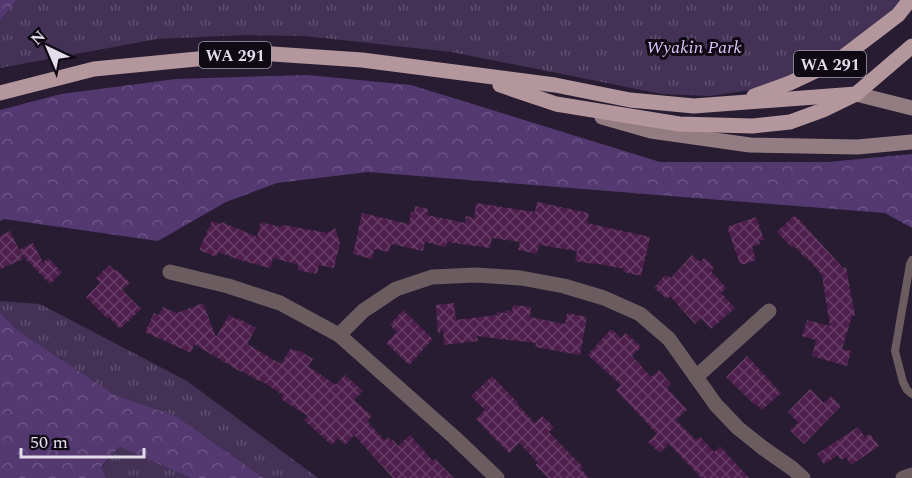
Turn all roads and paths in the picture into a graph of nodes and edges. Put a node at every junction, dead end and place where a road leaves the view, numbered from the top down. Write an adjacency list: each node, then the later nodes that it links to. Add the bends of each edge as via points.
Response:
1 (910, 0): 6 (main road, WA 291, via 898,15 839,60)
2 (912, 46): 5 (main road, WA 291)
3 (472, 75): 4 (main road, WA 291, via 362,60 258,53 94,69); 6 (main road, WA 291, via 555,85 630,100 694,106); 7 (main road, WA 291)
4 (0, 93)
5 (856, 94): 6 (main road); 7 (main road, WA 291, via 790,122 753,126 679,124); 8 (main road)
6 (734, 103)
7 (556, 104): 9 (main road, via 651,131 750,145 857,147)
8 (912, 108)
9 (912, 142)
10 (912, 260): 15 (lane, via 895,351 903,382)
11 (170, 272): 13 (street, via 280,303)
12 (770, 310): 14 (street)
13 (339, 335): 14 (street, via 363,311 396,289 432,277 476,274 521,278 604,298 640,315 669,339); 17 (street)
14 (696, 377): 18 (street, via 738,428)
15 (912, 394)
16 (912, 475): 19 (street)
17 (497, 478)
18 (803, 478)
19 (903, 478)

